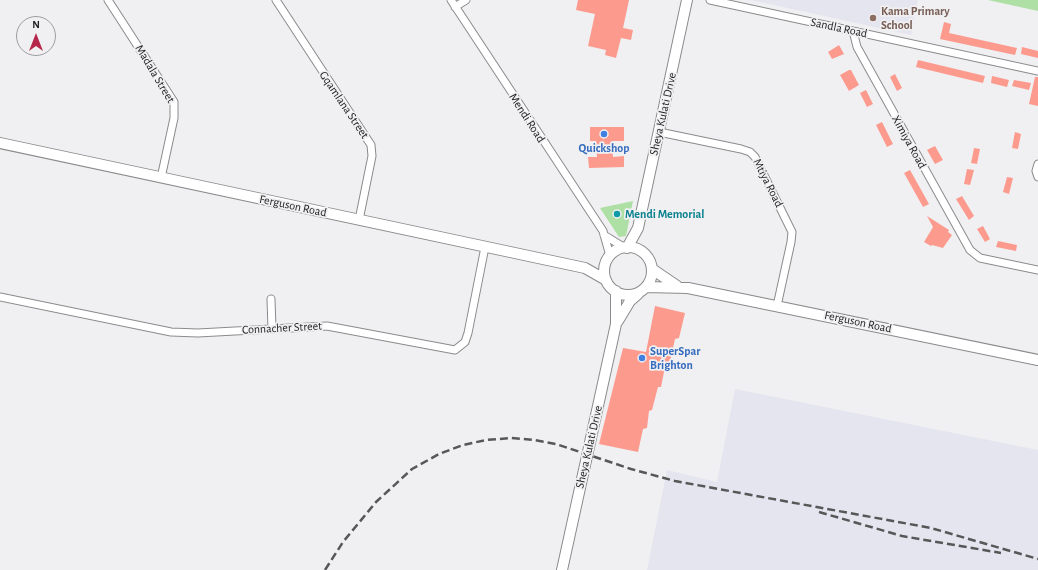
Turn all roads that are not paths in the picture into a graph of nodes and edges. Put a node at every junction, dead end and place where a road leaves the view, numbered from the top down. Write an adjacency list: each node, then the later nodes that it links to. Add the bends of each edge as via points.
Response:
1 (108, 0): 14 (street, Madala Street, via 174,102 174,118)
2 (276, 0): 15 (street, Gqamlana Street, via 371,145 372,156)
3 (450, 0): 7 (street, Mendi Road)
4 (466, 0): 7 (street)
5 (688, 0): 10 (street, Sheya Kulati Drive)
6 (710, 0): 8 (street, Sandla Road)
7 (455, 8): 17 (street, Mendi Road)
8 (853, 31): 9 (street, Sandla Road); 24 (street, Ximiya Road, via 857,47 970,250 980,258)
9 (1038, 71)
10 (659, 132): 16 (street, Sheya Kulati Drive); 31 (street, Mtiya Road, via 741,149 755,157 792,232)
11 (0, 144): 14 (street, Ferguson Road)
12 (1038, 164): 13 (street)
13 (1038, 177)
14 (161, 178): 15 (street, Ferguson Road)
15 (359, 220): 18 (street, Ferguson Road)
16 (638, 228): 19 (street, Sheya Kulati Drive); 20 (street, Sheya Kulati Drive)
17 (604, 235): 19 (street, Mendi Road); 21 (street, Mendi Road)
18 (485, 247): 22 (street, Ferguson Road); 33 (street, Connacher Street, via 468,333 465,342 455,350 327,326)
19 (626, 248): 20 (street, via 637,249); 21 (street, via 619,249)
20 (643, 253): 23 (street, via 650,261)
21 (608, 259): 22 (street, Ferguson Road); 25 (street, via 604,271)
22 (585, 268): 25 (street, Ferguson Road)
23 (652, 269): 26 (street, Ferguson Road); 27 (street, via 651,278)
24 (1038, 270)
25 (606, 280): 28 (street)
26 (677, 286): 27 (street, Ferguson Road); 31 (street, Ferguson Road)
27 (643, 290): 28 (street, via 627,295); 32 (street, Sheya Kulati Drive, via 630,301)
28 (616, 291): 32 (street, Sheya Kulati Drive)
29 (0, 297): 33 (street, Connacher Street, via 171,332)
30 (271, 299): 33 (street)
31 (777, 306): 34 (street, Ferguson Road)
32 (616, 324): 35 (street, Sheya Kulati Drive)
33 (272, 329)
34 (1038, 360)
35 (562, 570)

